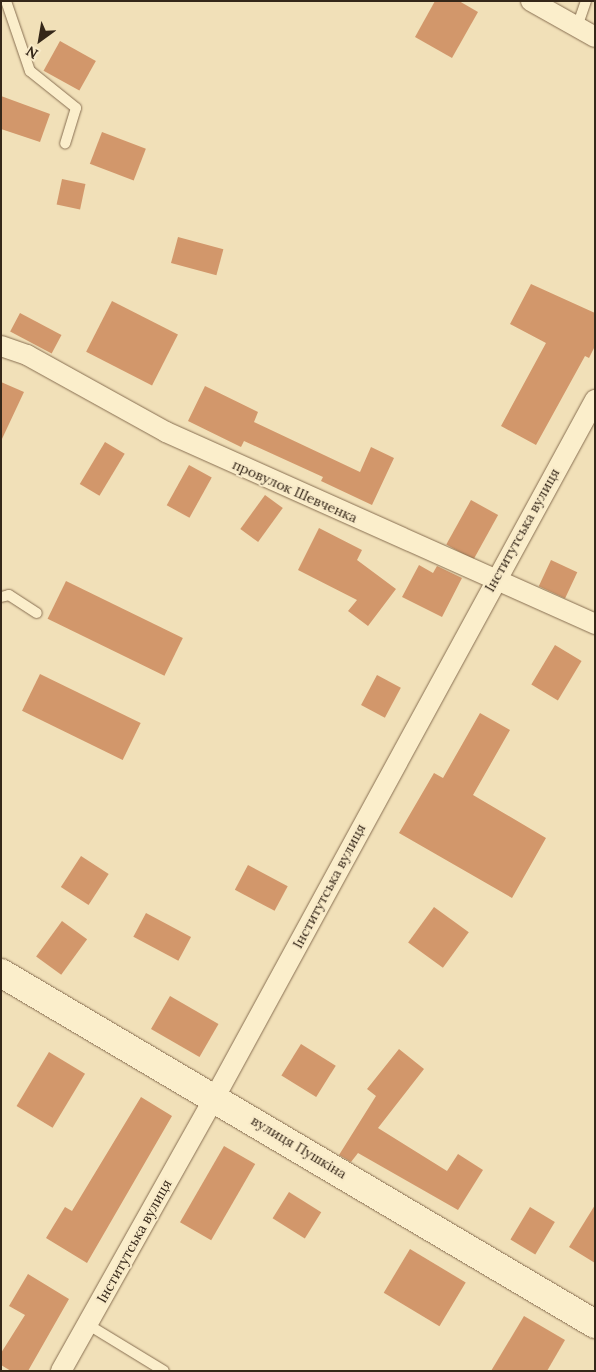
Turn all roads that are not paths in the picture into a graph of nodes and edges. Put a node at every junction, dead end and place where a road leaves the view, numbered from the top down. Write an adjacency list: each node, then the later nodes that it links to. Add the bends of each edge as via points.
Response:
1 (6, 1): 6 (lane, via 30,71 76,108)
2 (530, 1): 4 (street)
3 (586, 1): 4 (lane)
4 (577, 27): 5 (street)
5 (595, 37)
6 (65, 144)
7 (1, 346): 9 (street, провулок Шевченка, via 27,355 166,432)
8 (595, 400): 9 (street, Інститутська вулиця)
9 (494, 581): 12 (street, провулок Шевченка); 14 (street, Інститутська вулиця)
10 (1, 597): 11 (lane, via 9,595)
11 (37, 613)
12 (595, 624)
13 (1, 973): 14 (street, вулиця Пушкіна)
14 (215, 1097): 15 (street, Інститутська вулиця); 16 (street, вулиця Пушкіна)
15 (87, 1324): 17 (street, Інститутська вулиця); 18 (lane)
16 (595, 1324)
17 (61, 1371)
18 (164, 1371)

